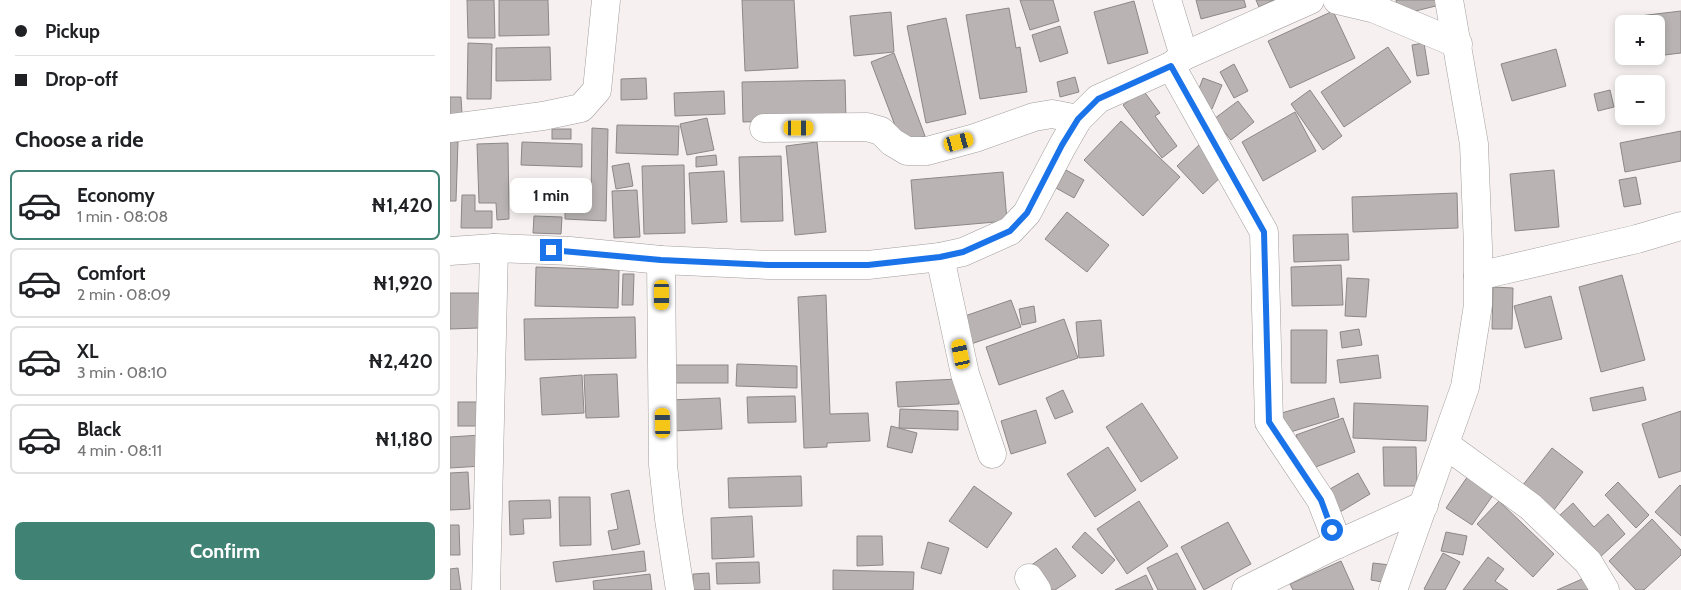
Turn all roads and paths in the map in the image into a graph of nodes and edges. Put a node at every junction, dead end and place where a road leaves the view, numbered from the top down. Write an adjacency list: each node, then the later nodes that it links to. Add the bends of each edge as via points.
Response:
1 (606, 0): 9 (street, via 597,90 581,108)
2 (1167, 0): 7 (street)
3 (1310, 0): 7 (street)
4 (1338, 0): 6 (street, via 1375,9)
5 (1449, 0): 6 (street)
6 (1458, 44): 16 (street, via 1474,144)
7 (1178, 61): 8 (street, via 1098,99); 20 (street, via 1264,232 1269,422 1321,500)
8 (1078, 119): 10 (street, via 1052,114 1034,117 927,151 908,151 881,131 867,127); 14 (street, via 1027,213 1010,231 963,252)
9 (450, 128)
10 (764, 128)
11 (1681, 226): 16 (street)
12 (494, 248): 13 (street); 15 (street); 21 (street)
13 (450, 251)
14 (940, 257): 15 (street, via 868,265); 18 (street, via 966,374)
15 (661, 260): 22 (street, via 663,465)
16 (1478, 276): 17 (street, via 1478,305 1465,387)
17 (1446, 444): 19 (street); 25 (street, via 1531,507 1588,562)
18 (992, 454)
19 (1424, 505): 20 (street); 24 (street)
20 (1338, 544): 23 (street)
21 (486, 590)
22 (680, 590)
23 (1246, 590)
24 (1393, 590)
25 (1605, 590)

